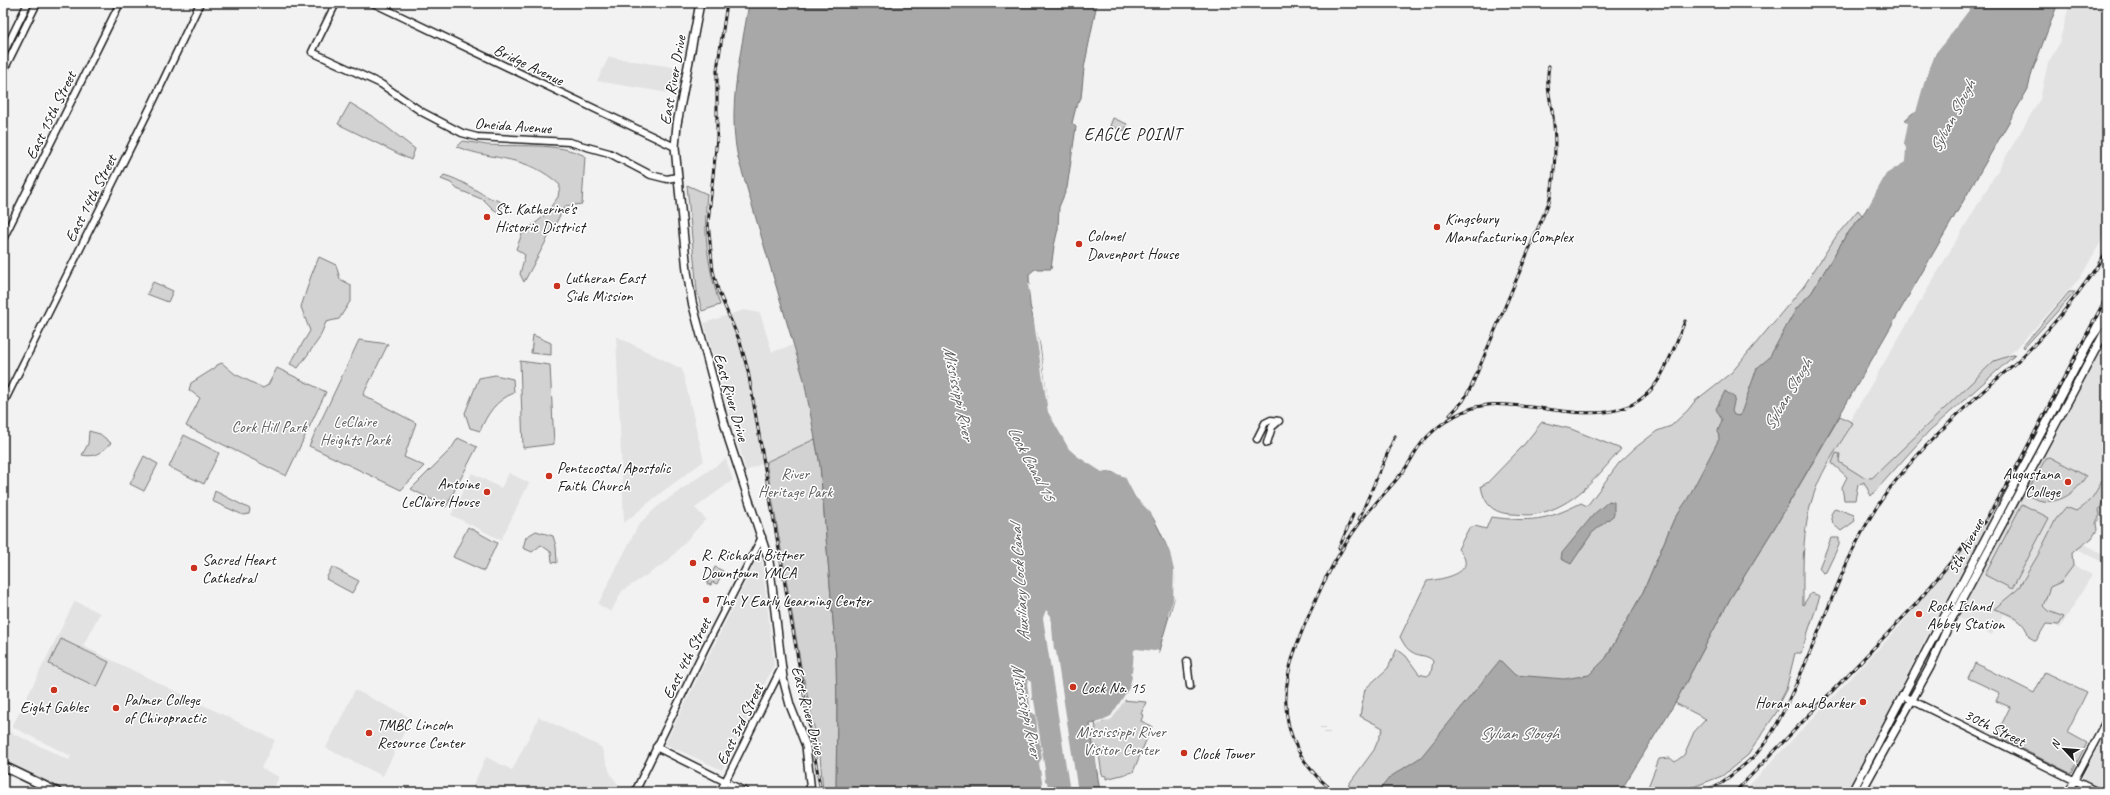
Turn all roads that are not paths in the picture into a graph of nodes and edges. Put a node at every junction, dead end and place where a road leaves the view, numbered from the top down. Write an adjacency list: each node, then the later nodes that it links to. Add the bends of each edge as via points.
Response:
1 (28, 3): 8 (street)
2 (37, 3): 9 (street)
3 (120, 3): 12 (street, East 15th Street)
4 (200, 3): 17 (street, East 14th Street)
5 (336, 3): 11 (street, Oneida Avenue, via 312,52 381,84 422,112 468,135 569,142 609,154 651,175 667,179)
6 (373, 3): 10 (street, Bridge Avenue)
7 (700, 3): 10 (main road, East River Drive)
8 (3, 54)
9 (3, 72)
10 (675, 146): 11 (main road, East River Drive)
11 (677, 177): 20 (main road, East River Drive, via 692,302 729,440)
12 (3, 239)
13 (2107, 306): 16 (street)
14 (2107, 316): 16 (main road, 5th Avenue)
15 (2107, 328): 25 (main road, 5th Avenue)
16 (2090, 340): 24 (main road, 5th Avenue)
17 (3, 404)
18 (1257, 439): 19 (street, via 1265,422 1279,422 1272,426)
19 (1267, 443)
20 (762, 538): 22 (main road, East River Drive, via 772,574); 27 (street, East 4th Street)
21 (1187, 661): 23 (street)
22 (782, 667): 30 (street, East 3rd Street); 35 (main road, East River Drive, via 790,705 806,746)
23 (1190, 686)
24 (1903, 696): 25 (street, 30th Street); 36 (main road, 5th Avenue)
25 (1911, 700): 29 (street, 30th Street); 37 (main road, 5th Avenue)
26 (2107, 719): 29 (street)
27 (656, 747): 30 (street); 32 (street, East 4th Street)
28 (3, 766): 31 (highway)
29 (2075, 780): 38 (street); 39 (street, 30th Street)
30 (726, 781): 33 (street, East 3rd Street); 34 (street)
31 (56, 792)
32 (635, 792)
33 (720, 792)
34 (746, 792)
35 (811, 792)
36 (1852, 792)
37 (1860, 792)
38 (2068, 792)
39 (2098, 792)

